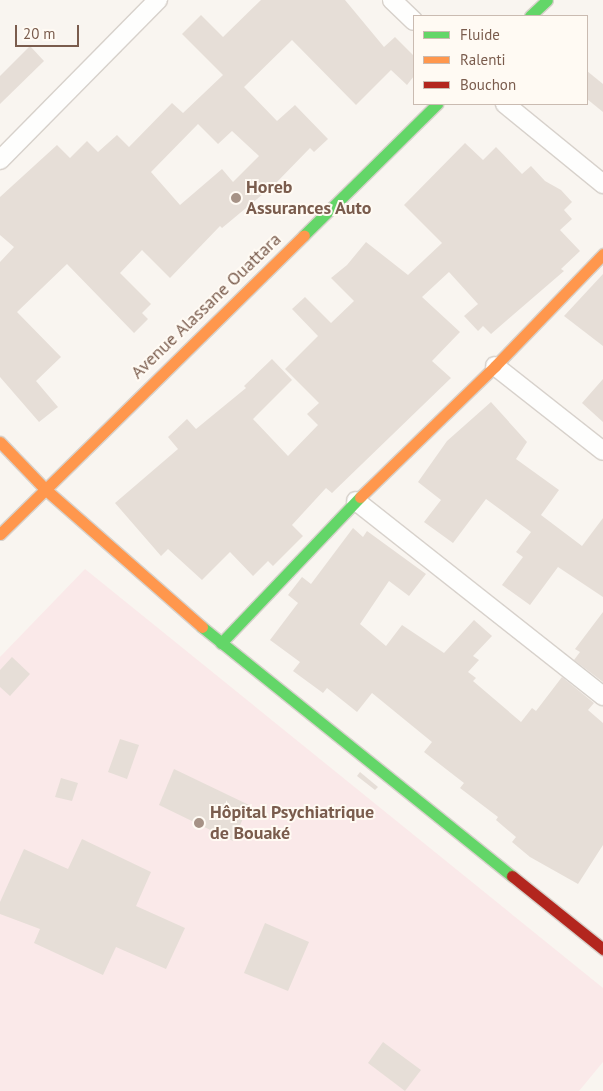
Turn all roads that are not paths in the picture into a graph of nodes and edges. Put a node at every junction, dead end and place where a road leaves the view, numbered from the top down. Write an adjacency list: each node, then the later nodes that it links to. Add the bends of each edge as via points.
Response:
1 (158, 0): 8 (street)
2 (392, 0): 5 (street)
3 (547, 0): 4 (street)
4 (531, 15)
5 (413, 20)
6 (436, 105): 14 (street, Avenue Alassane Ouattara)
7 (506, 105): 9 (street)
8 (0, 160)
9 (603, 184)
10 (603, 254): 11 (street)
11 (495, 366): 13 (street); 15 (street)
12 (0, 442): 14 (street)
13 (603, 451)
14 (45, 489): 16 (street, Avenue Alassane Ouattara); 17 (street)
15 (356, 500): 17 (street); 18 (street)
16 (0, 534)
17 (221, 643): 19 (street)
18 (603, 696)
19 (603, 949)

